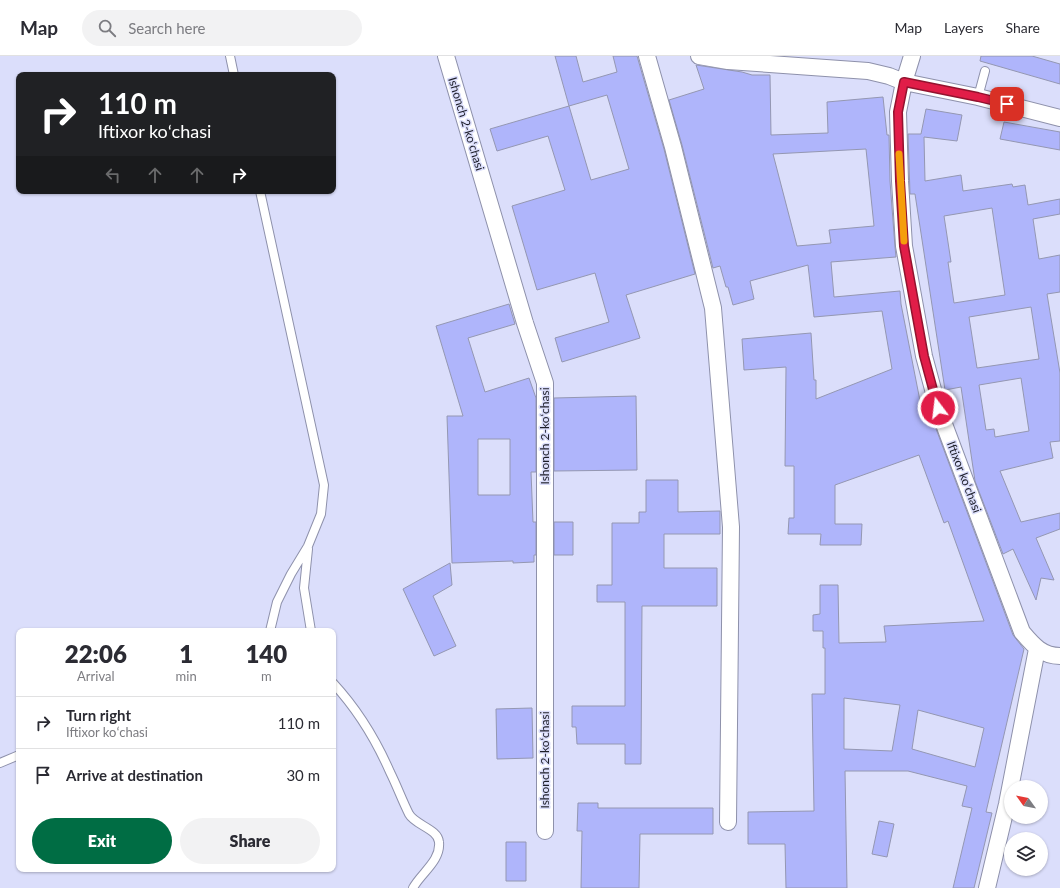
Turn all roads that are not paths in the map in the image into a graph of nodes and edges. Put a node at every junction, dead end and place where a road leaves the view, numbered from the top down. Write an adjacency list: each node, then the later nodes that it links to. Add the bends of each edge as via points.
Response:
1 (230, 56): 7 (lane)
2 (446, 56): 21 (street, Ishonch 2-koʻchasi, via 545,383)
3 (647, 56): 20 (street, via 673,147 713,308 731,527)
4 (699, 56): 8 (street, via 728,61 868,71)
5 (912, 56): 8 (street, Iftixor koʻchasi)
6 (985, 71): 9 (lane)
7 (233, 72)
8 (904, 82): 9 (street); 15 (street, Iftixor koʻchasi, via 898,112 904,246 924,356 938,408 1022,632)
9 (978, 97): 10 (street)
10 (1060, 118)
11 (261, 194): 12 (lane, via 324,485 321,514)
12 (308, 546): 13 (lane, via 277,602); 14 (lane, via 304,588)
13 (271, 628)
14 (311, 628)
15 (1037, 649): 16 (street, Iftixor koʻchasi, via 1051,656); 23 (street, via 1007,804)
16 (1060, 656)
17 (336, 686): 22 (lane, via 372,735 410,817 435,833 439,841 437,855)
18 (16, 756): 19 (lane)
19 (0, 763)
20 (728, 822)
21 (545, 831)
22 (413, 888)
23 (987, 888)

